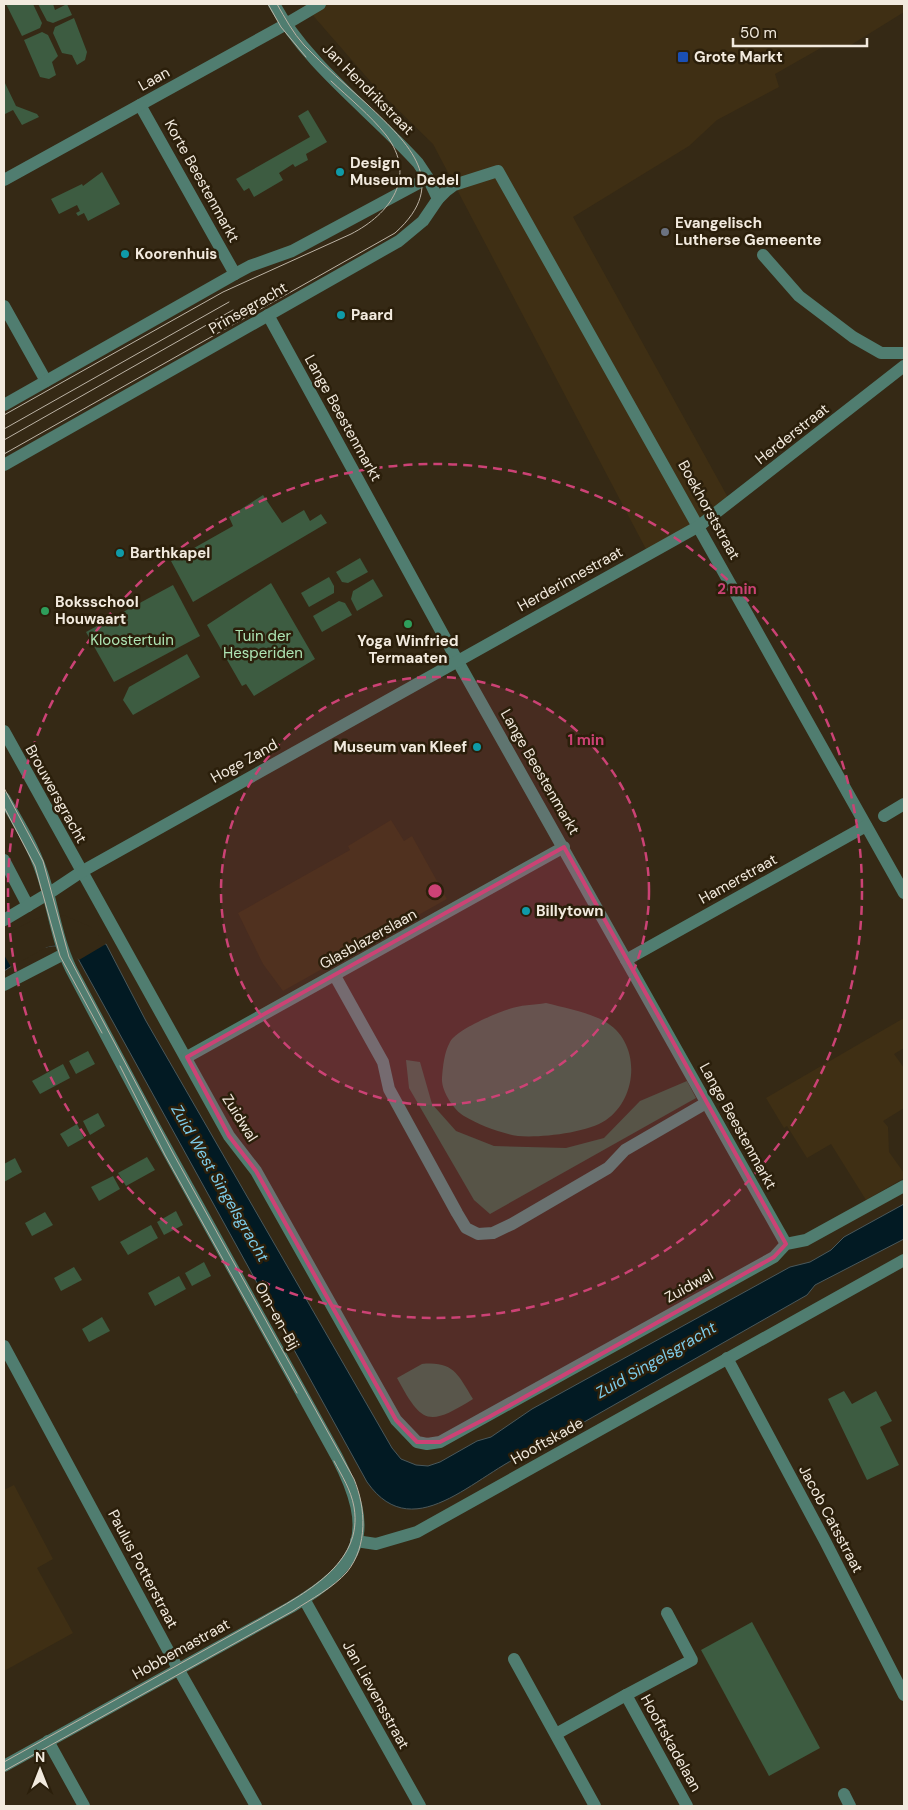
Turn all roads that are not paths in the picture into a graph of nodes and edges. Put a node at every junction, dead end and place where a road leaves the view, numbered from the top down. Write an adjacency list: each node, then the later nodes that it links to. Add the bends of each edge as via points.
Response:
1 (274, 4): 3 (street, Jan Hendrikstraat)
2 (320, 4): 3 (street, Laan)
3 (285, 25): 4 (street, Laan); 6 (street, Jan Hendrikstraat, via 409,153)
4 (140, 105): 7 (street, Laan); 10 (street, Korte Beestenmarkt)
5 (498, 171): 8 (street, Prinsegracht, via 454,186); 18 (street, Boekhorststraat)
6 (428, 178): 8 (street, Jan Hendrikstraat); 10 (street, Prinsegracht, via 292,252)
7 (4, 180)
8 (438, 198): 12 (street, Prinsegracht, via 424,222 399,241)
9 (763, 255): 13 (street, via 799,296 853,337 881,352)
10 (235, 274): 15 (street, Prinsegracht)
11 (4, 306): 15 (street)
12 (271, 320): 17 (street, Prinsegracht); 19 (street, Lange Beestenmarkt)
13 (904, 352)
14 (904, 366): 18 (street, Herderstraat)
15 (46, 381): 16 (street, Prinsegracht)
16 (4, 405)
17 (4, 464)
18 (699, 526): 19 (street, Herderinnestraat); 24 (street, Boekhorststraat)
19 (457, 660): 25 (street, Lange Beestenmarkt); 27 (street, Hoge Zand)
20 (4, 732): 27 (street, Brouwersgracht)
21 (4, 798): 29 (street, via 36,857)
22 (904, 804): 23 (street)
23 (884, 816)
24 (866, 826): 28 (street, Boekhorststraat); 33 (street, Hamerstraat)
25 (564, 847): 33 (street, Lange Beestenmarkt); 34 (street, Glasblazerslaan)
26 (4, 860): 30 (street)
27 (81, 872): 29 (street, Hoge Zand); 36 (street, Zuidwal)
28 (904, 893)
29 (48, 894): 30 (street, Hoge Zand); 32 (street)
30 (28, 906): 31 (street, Hoge Zand)
31 (4, 920)
32 (62, 950): 35 (street); 43 (street, Om-en-Bij, via 153,1124 348,1479 357,1504)
33 (626, 960): 37 (street, Lange Beestenmarkt)
34 (335, 976): 36 (street, Glasblazerslaan); 37 (street, via 378,1052 388,1089 434,1172 466,1228 478,1234 493,1233 512,1224 608,1168 626,1150)
35 (4, 984)
36 (187, 1058): 39 (street, Zuidwal, via 229,1136 256,1171 396,1420 417,1442 440,1442 489,1417 774,1258)
37 (706, 1103): 39 (street, Lange Beestenmarkt)
38 (904, 1186): 39 (street, Zuidwal, via 806,1240)
39 (786, 1244)
40 (904, 1260): 42 (street, Hooftskade)
41 (4, 1346): 47 (street, Paulus Potterstraat)
42 (727, 1358): 43 (street, Hooftskade, via 417,1532 376,1544); 48 (street, Jacob Catsstraat)
43 (356, 1541): 44 (street, Hobbemastraat, via 351,1557 338,1574)
44 (304, 1599): 47 (street, Hobbemastraat); 56 (street, Jan Lievensstraat)
45 (667, 1613): 49 (street, Hooftskadelaan, via 692,1660)
46 (514, 1659): 50 (street)
47 (179, 1669): 51 (street, Hobbemastraat); 55 (street, Paulus Potterstraat)
48 (902, 1687)
49 (626, 1695): 50 (street, Hooftskadelaan); 58 (street, Hooftskadelaan)
50 (556, 1734): 57 (street)
51 (48, 1741): 52 (street, Hobbemastraat); 54 (street)
52 (4, 1766)
53 (844, 1794): 59 (street)
54 (84, 1806)
55 (256, 1806)
56 (420, 1806)
57 (595, 1806)
58 (687, 1806)
59 (850, 1806)

